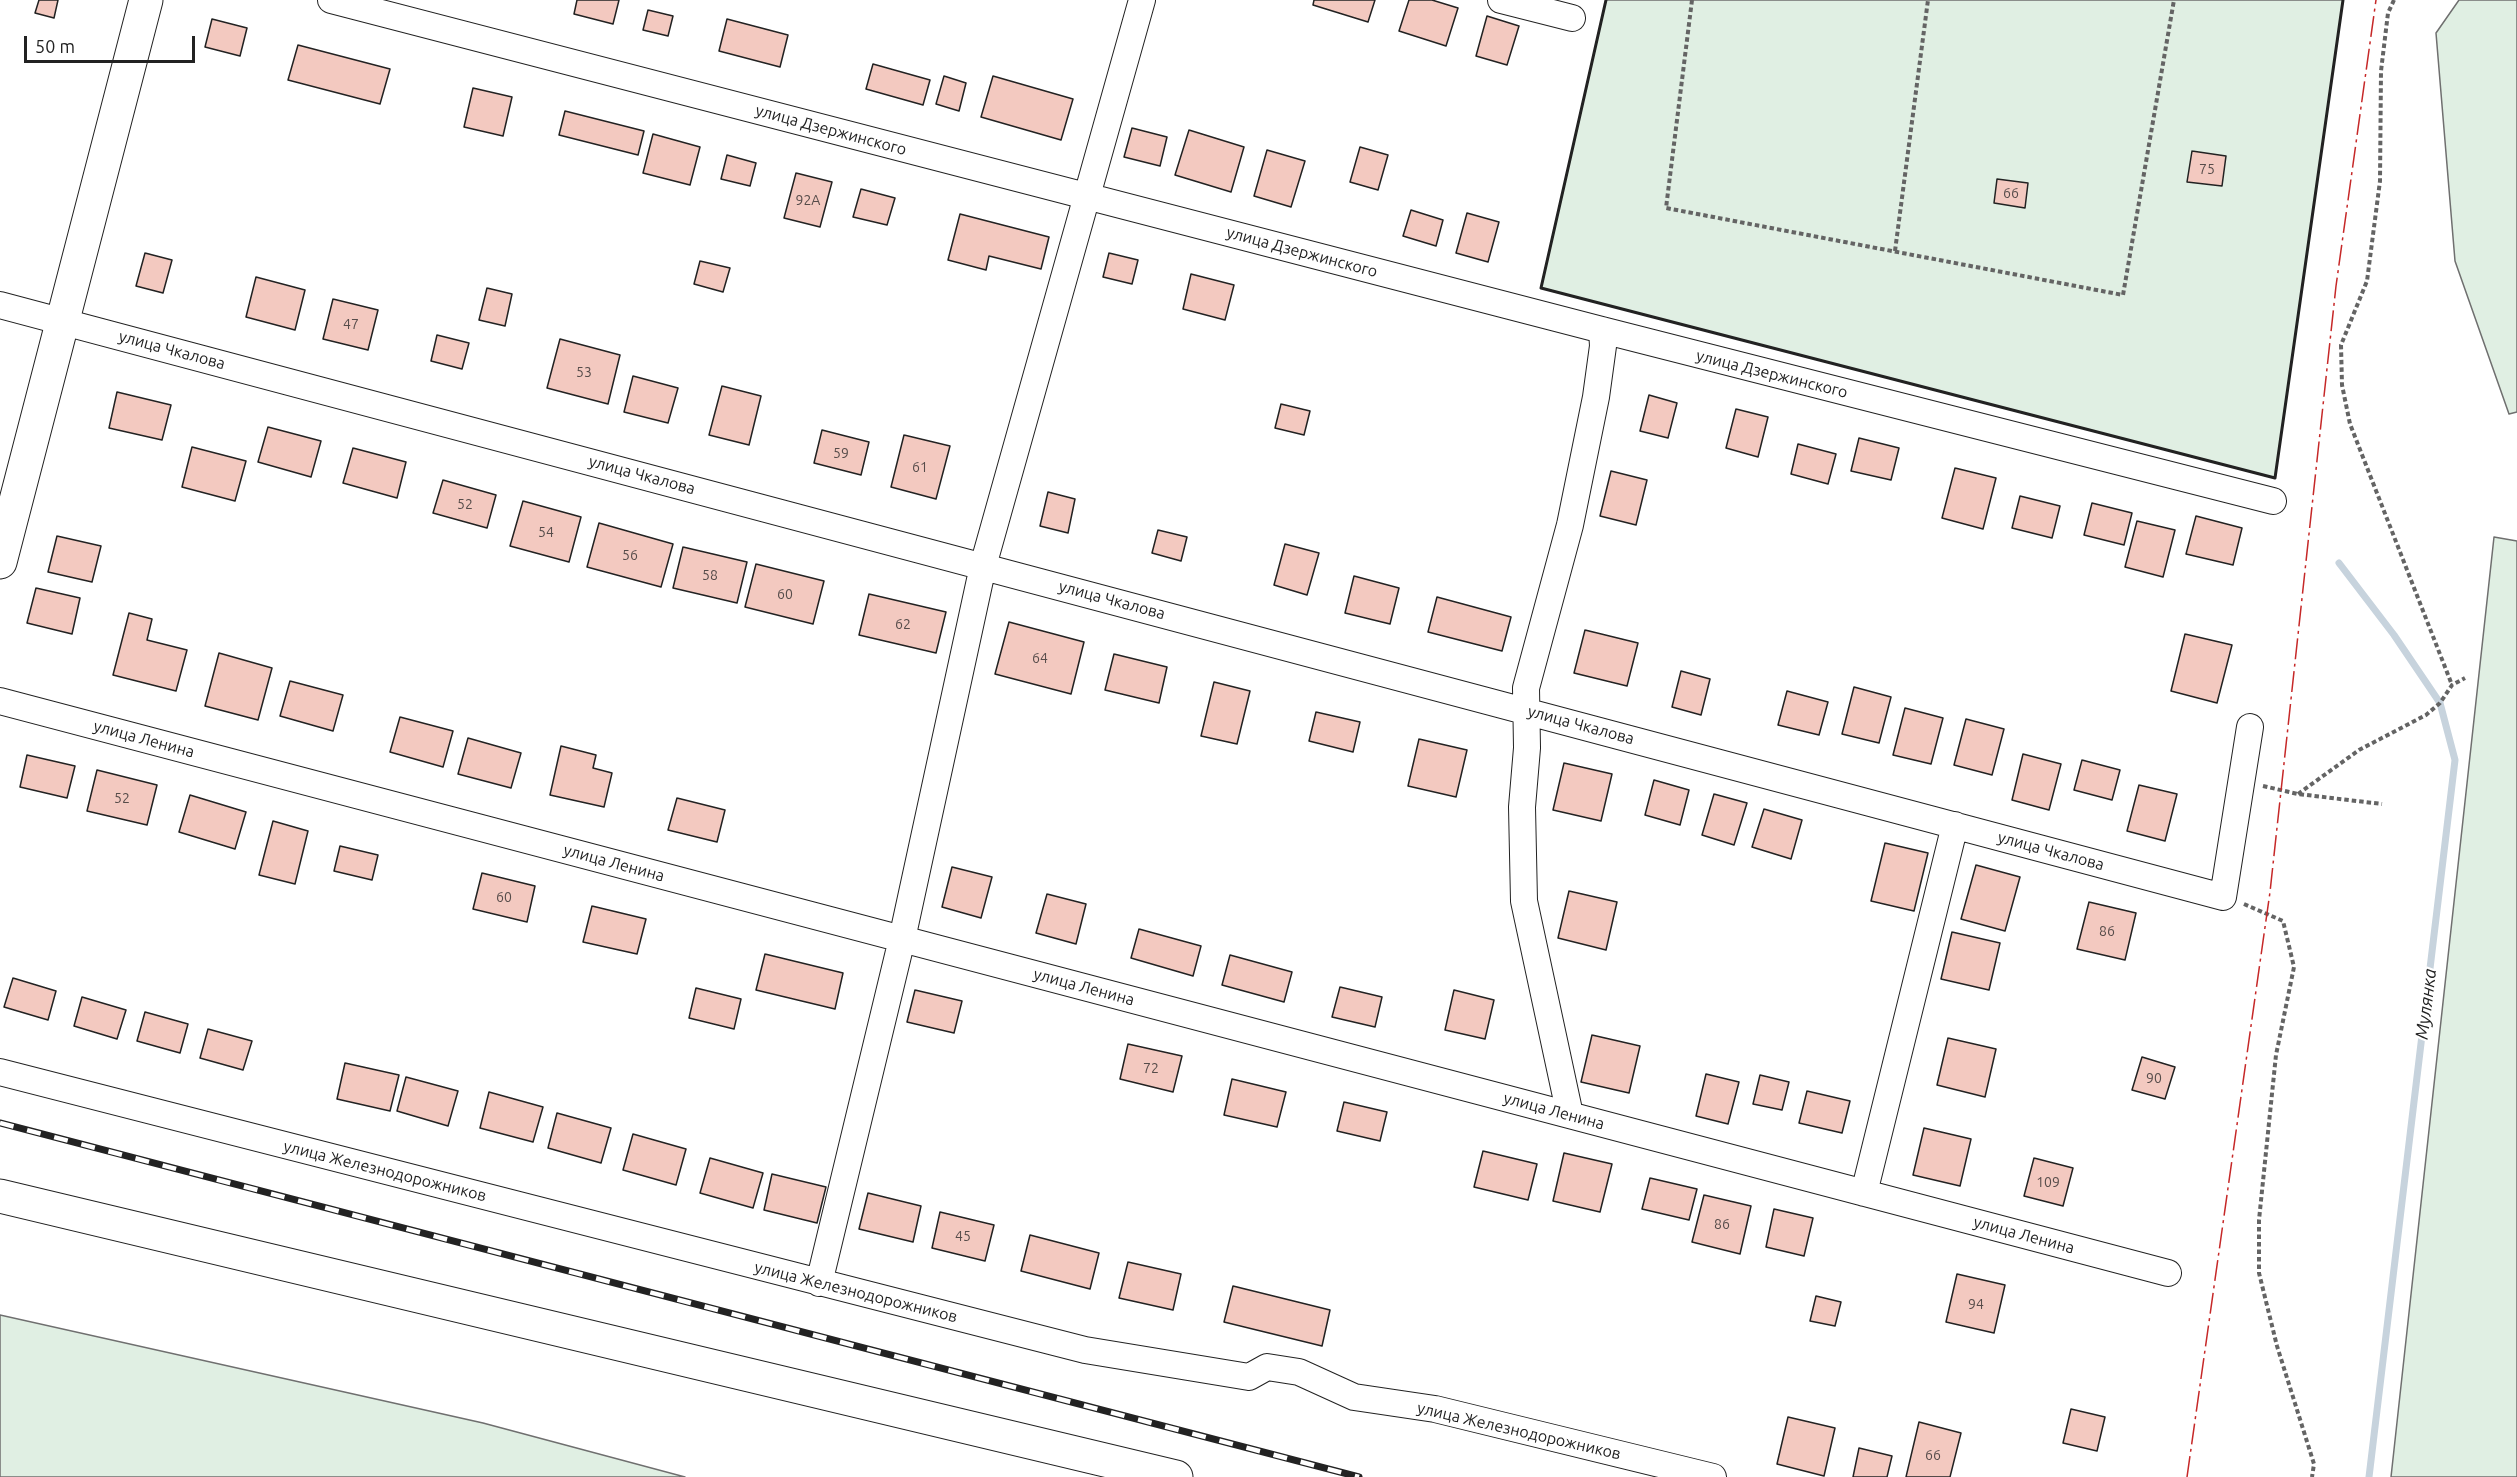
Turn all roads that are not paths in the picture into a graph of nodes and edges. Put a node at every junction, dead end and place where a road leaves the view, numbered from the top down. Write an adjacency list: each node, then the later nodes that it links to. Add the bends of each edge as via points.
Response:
1 (146, 0): 8 (main road)
2 (331, 0): 6 (street, улица Дзержинского)
3 (1142, 0): 6 (street)
4 (1501, 0): 5 (street)
5 (1572, 18)
6 (1087, 196): 9 (street, улица Дзержинского); 12 (street)
7 (0, 305): 8 (street, улица Чкалова)
8 (64, 321): 11 (main road); 12 (street, улица Чкалова)
9 (1602, 330): 10 (street, улица Дзержинского); 14 (street, via 1604,346 1588,438 1570,525 1526,688)
10 (2273, 501)
11 (0, 562)
12 (983, 566): 14 (street, улица Чкалова); 17 (street)
13 (0, 701): 17 (street, улица Ленина)
14 (1528, 711): 16 (street, улица Чкалова); 19 (street, via 1522,807 1524,901)
15 (2250, 728): 16 (street, улица Чкалова, via 2223,897)
16 (1955, 825): 20 (street)
17 (902, 939): 19 (street, улица Ленина); 23 (street)
18 (0, 1072): 23 (street, улица Железнодорожников)
19 (1570, 1115): 20 (street, улица Ленина)
20 (1864, 1193): 22 (street, улица Ленина)
21 (0, 1196): 24 (main road)
22 (2168, 1273)
23 (819, 1283): 25 (street, улица Железнодорожников, via 1085,1350 1249,1377 1267,1367 1299,1372 1354,1398 1436,1408)
24 (1176, 1477)
25 (1713, 1477)

